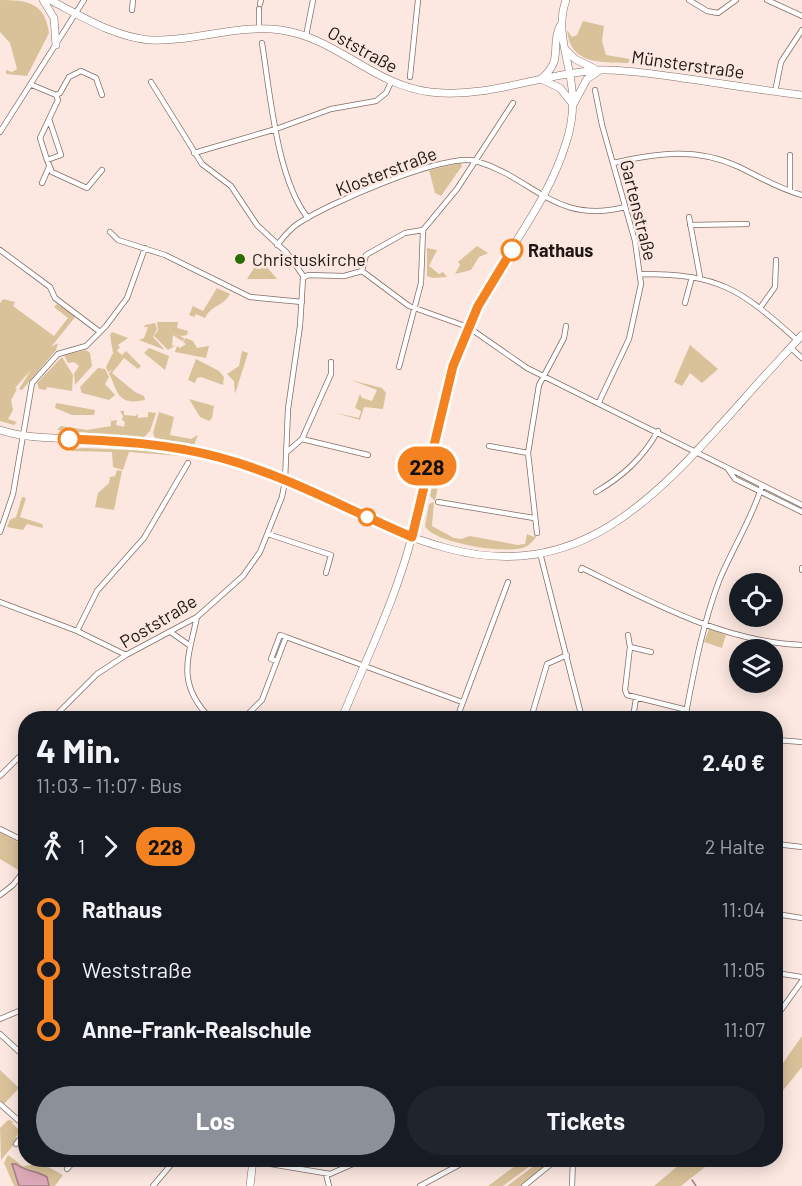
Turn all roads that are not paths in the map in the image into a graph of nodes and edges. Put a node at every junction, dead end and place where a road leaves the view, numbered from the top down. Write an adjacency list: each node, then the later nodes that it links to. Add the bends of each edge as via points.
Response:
1 (43, 0): 21 (main road, via 54,18)
2 (50, 0): 14 (main road, Oststraße)
3 (84, 0): 14 (street)
4 (133, 0): 13 (street)
5 (312, 0): 19 (street)
6 (418, 0): 25 (street)
7 (566, 0): 16 (main road)
8 (689, 0): 11 (street)
9 (736, 0): 11 (street, via 718,13 707,11)
10 (767, 0): 15 (street)
11 (697, 2)
12 (260, 4): 17 (street)
13 (132, 10)
14 (74, 13): 17 (main road, Oststraße, via 117,32 148,39); 21 (street)
15 (802, 16)
16 (561, 24): 22 (main road); 26 (main road, via 556,34 554,65)
17 (259, 29): 19 (main road, Oststraße)
18 (802, 30): 31 (street, via 781,63)
19 (306, 36): 28 (main road, Oststraße)
20 (262, 43): 39 (street)
21 (56, 45): 29 (street)
22 (563, 47): 23 (main road, via 579,62); 24 (main road)
23 (601, 70): 24 (main road, Münsterstraße); 31 (main road, Münsterstraße); 36 (main road, via 583,85)
24 (569, 73): 26 (main road, Oststraße); 36 (main road)
25 (410, 78)
26 (541, 79): 28 (main road, Oststraße, via 461,93 418,90); 36 (main road, via 560,88)
27 (151, 82): 41 (street)
28 (391, 82): 39 (street, via 382,99 331,109)
29 (32, 84): 34 (street); 40 (street)
30 (595, 90): 45 (street, Gartenstraße, via 596,110)
31 (775, 92): 33 (main road, Münsterstraße)
32 (102, 94): 34 (street, via 96,78 81,71 70,77)
33 (802, 95)
34 (57, 97): 37 (street); 38 (street)
35 (513, 103): 44 (street)
36 (573, 105): 51 (main road, via 566,143)
37 (60, 107)
38 (49, 119): 43 (street, via 40,138); 43 (street, via 61,155)
39 (276, 129): 41 (street); 53 (street, via 295,199)
40 (0, 132)
41 (194, 153): 59 (street, via 231,186 257,225)
42 (790, 154): 49 (street)
43 (47, 160): 46 (street)
44 (476, 161): 51 (street, Klosterstraße); 53 (street, Klosterstraße, via 463,158 426,167); 57 (street)
45 (613, 163): 49 (street, via 692,152 715,156); 52 (street, Gartenstraße)
46 (50, 166): 47 (street, via 52,172 87,188); 48 (street)
47 (102, 170)
48 (42, 183)
49 (790, 191): 50 (street)
50 (802, 195)
51 (545, 196): 52 (street, Klosterstraße, via 585,212); 73 (main road)
52 (625, 207): 64 (street, Gartenstraße)
53 (308, 218): 59 (street, Klosterstraße)
54 (689, 218): 56 (street)
55 (747, 224): 56 (street)
56 (690, 225): 67 (street)
57 (423, 230): 63 (street, via 405,233 366,255); 70 (street, via 421,283)
58 (110, 232): 60 (street, via 118,240)
59 (277, 244): 65 (street)
60 (145, 248): 68 (street, via 250,297); 74 (street, via 127,298)
61 (0, 250): 74 (street, via 50,287 55,298)
62 (776, 260): 71 (street, via 775,287)
63 (362, 271): 65 (street, via 344,276); 70 (street)
64 (640, 274): 66 (street); 81 (street, Gartenstraße, via 634,325)
65 (306, 276): 68 (street, Poststraße)
66 (692, 276): 67 (street); 69 (street)
67 (700, 278): 71 (street, via 739,292)
68 (302, 302): 87 (street, Poststraße, via 286,434)
69 (685, 303)
70 (413, 307): 73 (street); 79 (street)
71 (760, 308): 75 (street)
72 (566, 326): 80 (street)
73 (468, 327): 80 (street); 104 (main road, via 453,366)
74 (100, 332): 84 (street, via 86,347 58,354 32,383)
75 (800, 338): 76 (main road)
76 (791, 348): 77 (street); 89 (main road)
77 (802, 358)
78 (331, 362): 85 (street, via 331,374)
79 (399, 367)
80 (545, 376): 81 (street); 88 (street, via 539,386)
81 (599, 402): 83 (street)
82 (0, 430): 84 (main road)
83 (658, 431): 89 (street); 96 (street, via 628,471)
84 (23, 435): 93 (main road, via 180,449 219,457); 101 (street, via 10,504)
85 (302, 439): 87 (street); 90 (street)
86 (489, 446): 88 (street)
87 (288, 451): 93 (street, Poststraße)
88 (528, 453): 100 (street)
89 (698, 453): 92 (street); 105 (main road, via 656,493 614,524 584,540)
90 (368, 455)
91 (188, 463): 112 (street, via 144,537 98,591)
92 (726, 467): 94 (street); 95 (street, via 735,479)
93 (285, 480): 103 (street, Poststraße); 104 (main road)
94 (762, 485): 95 (street); 98 (street)
95 (760, 491): 99 (street); 111 (street, via 734,544)
96 (596, 492)
97 (438, 502): 100 (street)
98 (802, 505)
99 (802, 512)
100 (534, 518): 102 (street)
101 (0, 532)
102 (537, 533)
103 (268, 534): 107 (street, via 331,555); 110 (street, Poststraße, via 253,565)
104 (412, 537): 105 (main road, via 475,554 509,557); 121 (main road)
105 (540, 553): 120 (street)
106 (580, 570): 111 (street)
107 (326, 573)
108 (508, 582): 123 (street)
109 (0, 602): 112 (street)
110 (197, 617): 113 (street, Poststraße); 115 (street)
111 (704, 624): 116 (street, via 737,635); 124 (street)
112 (77, 632): 119 (street)
113 (172, 633): 115 (street); 119 (street, Poststraße)
114 (628, 634): 117 (street)
115 (189, 645): 126 (street, via 187,682)
116 (802, 645)
117 (630, 647): 118 (street); 122 (street, via 625,690)
118 (651, 652)
119 (126, 655): 125 (street, Poststraße, via 97,674)
120 (567, 655): 130 (street, via 547,664); 131 (street)
121 (363, 667): 123 (street); 127 (street, via 286,637 262,700); 128 (main road)
122 (636, 698): 124 (street); 132 (street)
123 (462, 702): 129 (street)
124 (687, 710)
125 (60, 711)
126 (203, 711)
127 (251, 711)
128 (345, 711)
129 (459, 711)
130 (533, 711)
131 (580, 711)
132 (634, 711)
133 (783, 741): 134 (street)
134 (802, 742)
135 (18, 758): 136 (street)
136 (0, 776)
137 (0, 829): 138 (street)
138 (18, 838)
139 (783, 845): 140 (street)
140 (802, 847)
141 (18, 878): 142 (street)
142 (0, 895)
143 (783, 915): 144 (street)
144 (802, 918)
145 (783, 975): 146 (street)
146 (802, 979): 147 (street)
147 (783, 1007)
148 (18, 1011): 149 (street)
149 (0, 1019)
150 (0, 1034): 151 (street)
151 (18, 1051)
152 (0, 1104): 153 (street)
153 (18, 1121)
154 (18, 1141): 155 (street)
155 (16, 1144)
156 (169, 1167): 165 (street)
157 (251, 1167): 166 (main road)
158 (288, 1167): 163 (street)
159 (349, 1167): 163 (street)
160 (456, 1167): 164 (street)
161 (548, 1167): 169 (street)
162 (573, 1167): 170 (street)
163 (326, 1174): 167 (street)
164 (430, 1183): 168 (street)
165 (153, 1186)
166 (250, 1186)
167 (329, 1186)
168 (420, 1186)
169 (525, 1186)
170 (572, 1186)

